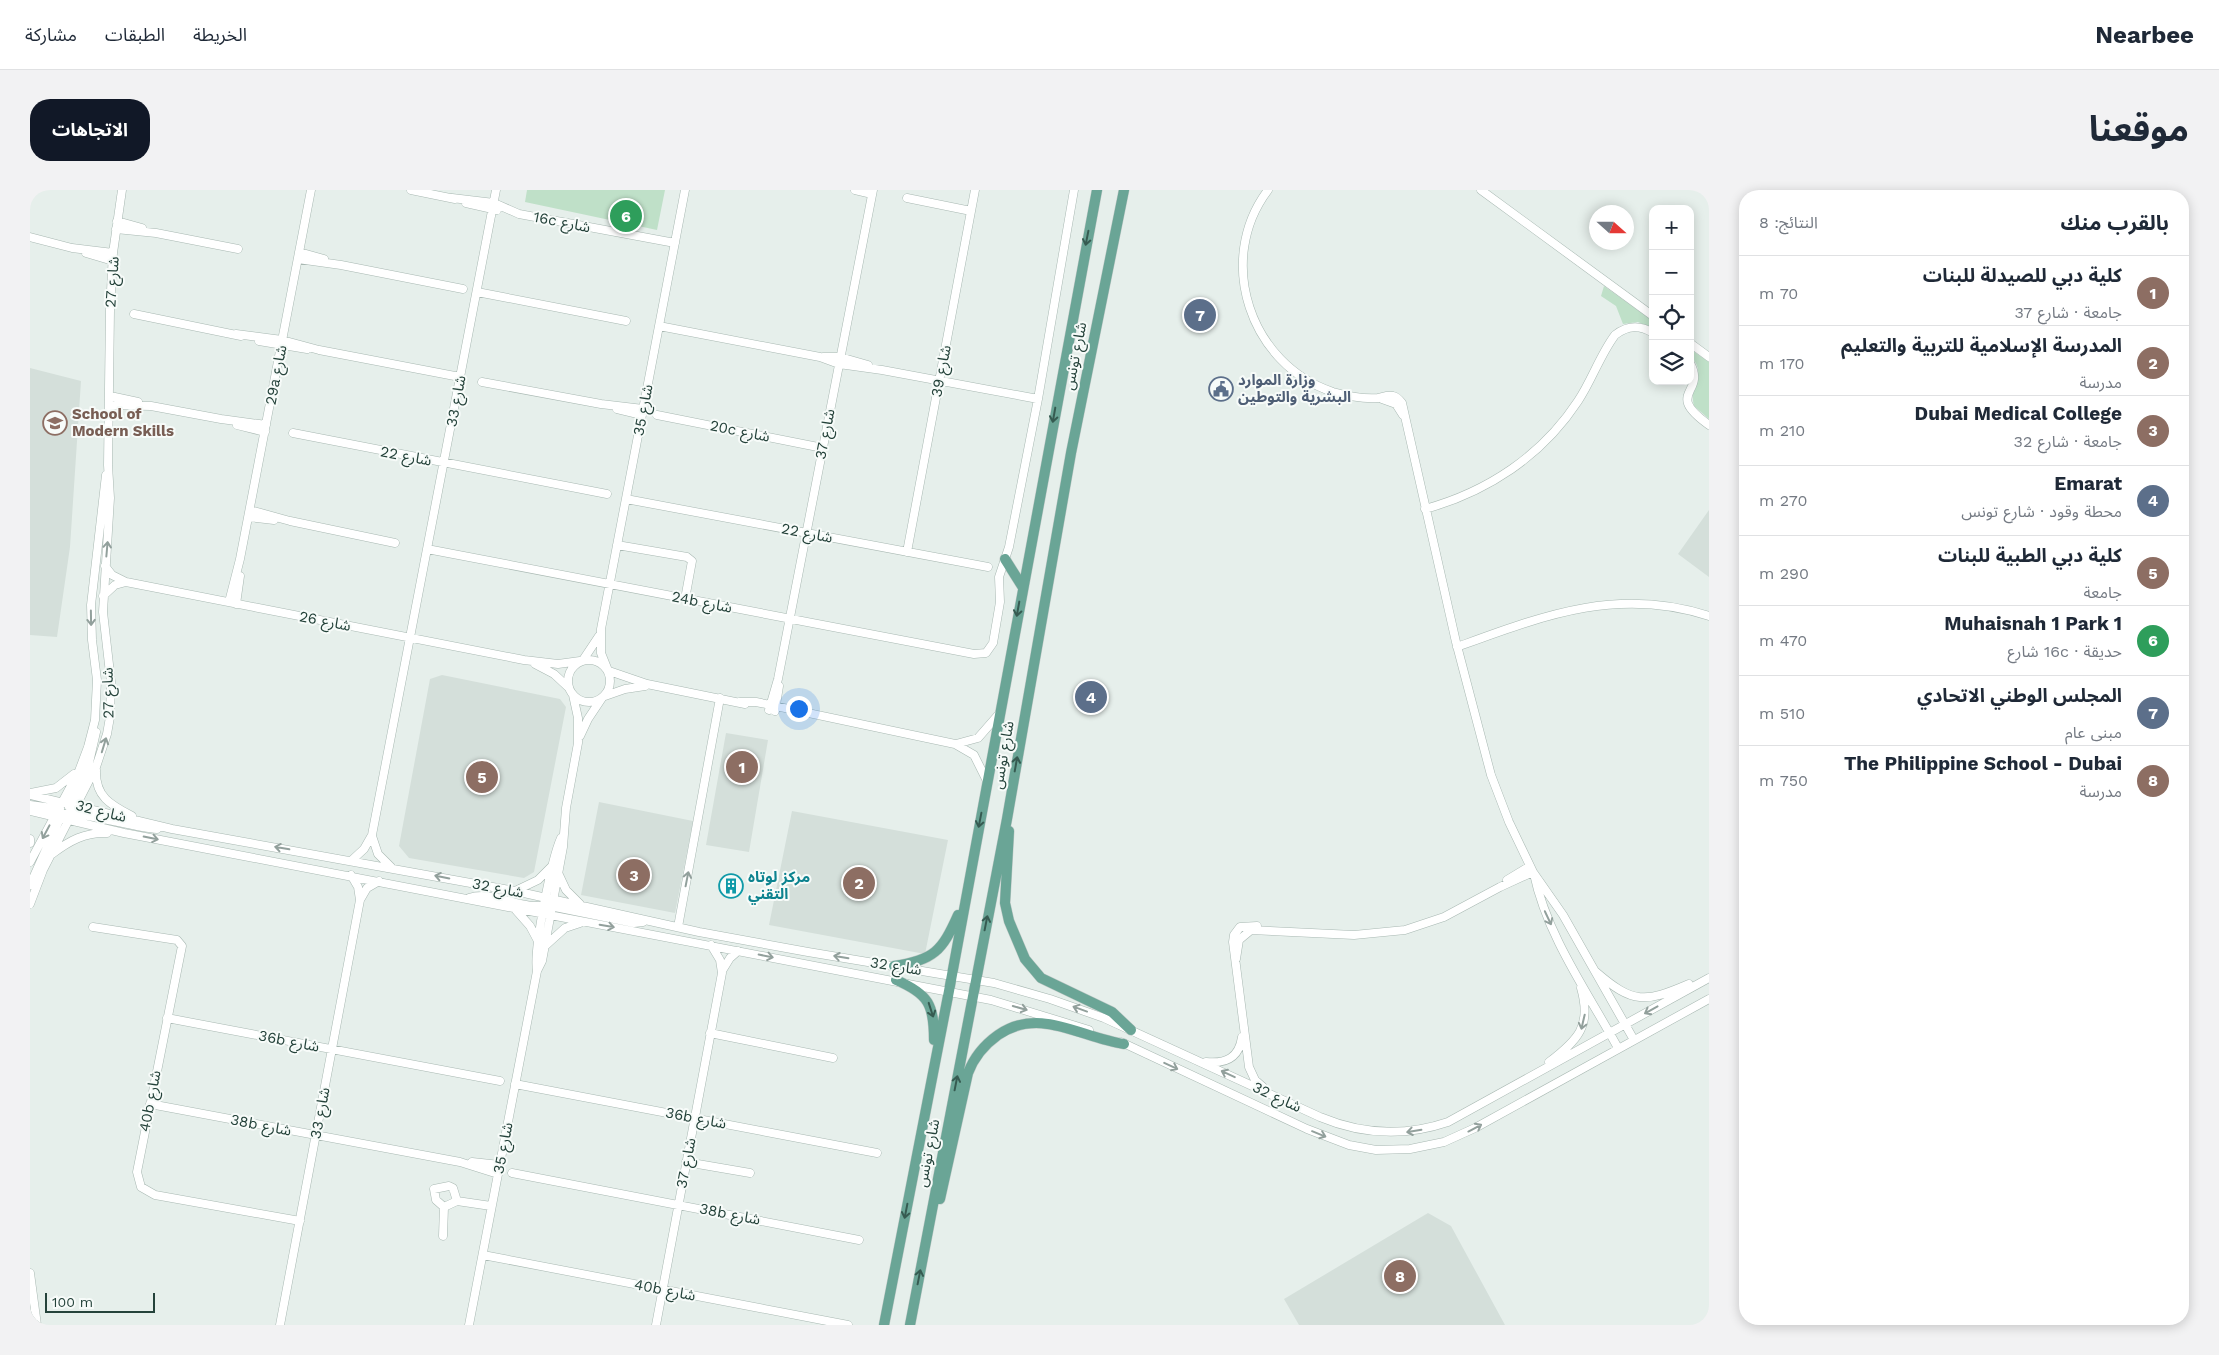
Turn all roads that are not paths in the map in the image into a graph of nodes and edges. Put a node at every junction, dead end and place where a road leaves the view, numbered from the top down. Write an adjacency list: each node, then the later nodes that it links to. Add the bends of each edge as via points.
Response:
1 (122, 190): 17 (street, شارع 27)
2 (311, 190): 21 (street, 29a شارع)
3 (411, 190): 15 (street, 16c شارع)
4 (496, 190): 15 (street, شارع 33)
5 (685, 190): 19 (street, شارع 35)
6 (855, 190): 13 (street)
7 (975, 190): 16 (street, شارع 39)
8 (1074, 190): 40 (street)
9 (1097, 190): 66 (main road, شارع تونس, one-way to 66)
10 (1124, 190): 94 (main road, شارع تونس, one-way to 10, via 1071,454)
11 (1268, 190): 52 (street, via 1250,223 1242,254 1244,291 1254,324 1278,357 1310,382 1344,395 1389,396 1400,400 1404,406)
12 (1481, 190): 25 (street)
13 (872, 192): 33 (street, شارع 37)
14 (907, 198): 16 (street)
15 (493, 206): 19 (street, 16c شارع); 24 (street, شارع 33)
16 (970, 211): 36 (street, شارع 39)
17 (117, 225): 20 (street); 22 (street, شارع 27)
18 (30, 237): 22 (street)
19 (675, 243): 28 (street, شارع 35)
20 (238, 249)
21 (298, 256): 23 (street); 30 (street, 29a شارع)
22 (113, 257): 41 (street, شارع 27)
23 (463, 289)
24 (476, 292): 27 (street); 35 (street, شارع 33)
25 (1649, 313)
26 (134, 314): 30 (street)
27 (626, 321)
28 (659, 326): 33 (street); 42 (street, شارع 35)
29 (1649, 332): 52 (street, via 1628,327 1615,335 1578,400 1541,446 1498,478 1453,499)
30 (282, 342): 35 (street); 45 (street, 29a شارع)
31 (1694, 346): 32 (street)
32 (1709, 357)
33 (840, 361): 36 (street); 47 (street, شارع 37)
34 (1694, 362): 39 (street, via 1698,380)
35 (460, 377): 48 (street, شارع 33)
36 (939, 380): 40 (street); 58 (street, شارع 39)
37 (482, 382): 42 (street)
38 (1692, 385): 39 (street)
39 (1691, 389): 44 (street, via 1688,407)
40 (1038, 399): 59 (street)
41 (110, 400): 45 (street); 49 (street, شارع 27)
42 (643, 412): 51 (street, شارع 35)
43 (657, 415): 47 (street, 20c شارع)
44 (1709, 425)
45 (265, 428): 53 (street, 29a شارع)
46 (293, 433): 48 (street, شارع 22)
47 (823, 448): 54 (street, شارع 37)
48 (444, 463): 50 (street, شارع 22); 57 (street, شارع 33)
49 (108, 465): 60 (street, شارع 27, one-way to 49, via 110,498); 84 (street, شارع 27, one-way to 84, via 92,592 92,640 98,680)
50 (607, 494)
51 (626, 499): 54 (street, شارع 22); 56 (street, شارع 35)
52 (1424, 507): 74 (street)
53 (249, 513): 55 (street); 69 (street, 29a شارع)
54 (806, 533): 58 (street, شارع 22); 71 (street, شارع 37)
55 (395, 543)
56 (617, 545): 65 (street, شارع 35); 68 (street, via 687,557 692,562)
57 (427, 549): 65 (street, 24b شارع); 73 (street, شارع 33)
58 (907, 552): 61 (street, شارع 22)
59 (1004, 560): 62 (main road); 63 (street)
60 (105, 566): 64 (street, شارع 26, via 112,575); 67 (street, شارع 27)
61 (988, 567)
62 (1011, 570): 63 (street); 66 (main road)
63 (999, 577): 71 (street, 24b شارع, via 1000,602 993,643 988,651 977,655)
64 (126, 582): 67 (street, via 115,585); 69 (street, شارع 26)
65 (610, 584): 68 (street, 24b شارع); 72 (street, شارع 35)
66 (1022, 586): 83 (main road, شارع تونس, one-way to 83)
67 (103, 596): 88 (street, شارع 27, one-way to 67, via 107,734 112,700 104,638)
68 (685, 599): 71 (street, 24b شارع)
69 (232, 603): 73 (street, شارع 26)
70 (1709, 616): 74 (street, via 1648,603 1601,604 1555,614)
71 (789, 619): 82 (street, شارع 37)
72 (601, 629): 76 (street, شارع 35, via 596,643); 77 (street, شارع 35, via 601,653)
73 (410, 638): 75 (street, شارع 26); 98 (street, شارع 33)
74 (1456, 644): 105 (street, via 1491,775)
75 (524, 660): 76 (street, شارع 26, via 558,664); 79 (street, شارع 26, via 554,674)
76 (582, 661): 77 (street, via 596,660); 79 (street, via 571,670 568,682)
77 (608, 669): 78 (street); 80 (street, via 611,684)
78 (656, 686): 80 (street, via 625,689); 81 (street)
79 (571, 692): 80 (street, via 584,702); 85 (street, شارع 35, via 578,718)
80 (603, 697): 85 (street, شارع 35)
81 (720, 698): 82 (street); 122 (street, one-way to 81)
82 (772, 708): 86 (street)
83 (999, 714): 86 (street, via 978,738); 89 (main road, شارع تونس)
84 (95, 720): 87 (street, شارع 27); 93 (street, via 92,756)
85 (578, 743): 99 (street, شارع 35)
86 (955, 744): 89 (street, via 974,755)
87 (83, 760): 90 (street, via 62,785); 93 (street, شارع 27)
88 (96, 767): 93 (street, شارع 27); 95 (street, via 97,786 104,799)
89 (987, 781): 113 (main road, شارع تونس, one-way to 113)
90 (30, 794): 93 (street, شارع 32)
91 (30, 805): 93 (street)
92 (30, 811): 93 (street, شارع 32)
93 (66, 811): 95 (street, شارع 32); 96 (street, via 128,825); 97 (street, شارع 32); 100 (street, شارع 27); 102 (street, شارع 27, one-way to 102); 109 (street)
94 (1007, 819): 132 (main road, شارع تونس, one-way to 94); 140 (main road, via 1005,902 1009,921 1025,959 1041,978 1112,1012)
95 (143, 821): 96 (street, شارع 32)
96 (172, 829): 101 (street, شارع 32, one-way to 96)
97 (124, 834): 100 (street, via 90,834 71,841); 107 (street, شارع 32, one-way to 107)
98 (372, 835): 101 (street, شارع 33, via 364,849); 104 (street, via 374,848)
99 (563, 836): 103 (street, شارع 35); 106 (street, شارع 35)
100 (51, 855): 115 (street, شارع 27)
101 (351, 861): 104 (street, شارع 32)
102 (30, 862)
103 (554, 864): 110 (street, via 538,880); 114 (street, شارع 35)
104 (391, 868): 110 (street, شارع 32, one-way to 104)
105 (1532, 869): 127 (street, via 1559,908); 129 (street, one-way to 129, via 1544,908); 139 (street, via 1444,917 1405,930 1354,935 1289,930 1247,932 1239,940 1236,959)
106 (558, 874): 114 (street, شارع 35); 116 (street, via 566,890)
107 (351, 875): 108 (street, شارع 32); 112 (street, شارع 33, via 358,887)
108 (378, 881): 111 (street, شارع 32); 112 (street, via 367,888)
109 (30, 885)
110 (515, 891): 114 (street, شارع 32)
111 (467, 899): 114 (street, via 484,896); 117 (street, شارع 32)
112 (360, 900): 146 (street, شارع 33)
113 (965, 901): 126 (main road, via 947,940 935,954 921,961); 130 (main road, شارع تونس)
114 (549, 902): 116 (street, شارع 32); 118 (street, شارع 35); 119 (street, via 634,923)
115 (30, 904)
116 (582, 905): 119 (street, شارع 32)
117 (515, 909): 118 (street, شارع 32); 123 (street)
118 (547, 915): 120 (street, شارع 32); 123 (street, شارع 35)
119 (647, 921): 122 (street, شارع 32)
120 (585, 922): 123 (street, via 565,928); 124 (street, شارع 32, one-way to 124)
121 (93, 927): 137 (street, 40b شارع, via 180,942 182,949)
122 (678, 927): 126 (street, شارع 32, one-way to 122)
123 (542, 943): 152 (street, شارع 35, via 536,960 537,971)
124 (711, 945): 125 (street, شارع 32); 128 (street, via 718,955)
125 (738, 951): 128 (street, شارع 37); 133 (street, شارع 32, one-way to 133)
126 (894, 966): 130 (street, شارع 32)
127 (1591, 968): 131 (street, via 1621,992 1643,998 1666,994); 138 (street)
128 (722, 972): 141 (street, شارع 37)
129 (1576, 974): 142 (street); 150 (street, one-way to 150, via 1585,1009 1582,1030 1569,1047)
130 (951, 975): 132 (street, شارع 32); 134 (main road, شارع تونس)
131 (1709, 977): 138 (street, شارع 32, one-way to 138)
132 (976, 979): 135 (main road, شارع تونس); 140 (street, شارع 32, one-way to 132, via 1050,999)
133 (896, 980): 134 (street, شارع 32); 148 (main road, one-way to 148, via 918,990 932,1008)
134 (949, 991): 135 (street, شارع 32); 148 (main road, شارع تونس)
135 (972, 996): 144 (street, شارع 32, one-way to 144, via 1045,1015); 167 (main road, شارع تونس, one-way to 135)
136 (1709, 999): 143 (street, شارع 32)
137 (167, 1018): 146 (street, 36b شارع); 154 (street, 40b شارع)
138 (1624, 1025): 142 (street, شارع 32); 143 (street)
139 (1243, 1027): 149 (street, via 1240,1046 1233,1058 1220,1063); 153 (street, via 1251,1074)
140 (1131, 1030): 149 (street, شارع 32)
141 (710, 1033): 147 (street); 155 (street, شارع 37)
142 (1610, 1033): 145 (street); 150 (street, شارع 32)
143 (1634, 1040): 145 (street, شارع 32)
144 (1124, 1044): 145 (street, شارع 32, one-way to 145, via 1331,1139 1359,1147 1393,1150 1427,1146 1460,1136); 167 (main road, via 1039,1022 1013,1027 990,1041 976,1056 968,1074 945,1182)
145 (1618, 1048)
146 (332, 1050): 151 (street, 36b شارع); 156 (street, شارع 33)
147 (833, 1058)
148 (934, 1061): 178 (main road, شارع تونس, one-way to 178)
149 (1200, 1061): 153 (street, شارع 32, one-way to 149)
150 (1528, 1078): 153 (street, شارع 32, one-way to 153, via 1448,1122 1412,1132 1374,1132 1337,1124)
151 (500, 1081)
152 (515, 1084): 155 (street, 36b شارع); 159 (street, شارع 35)
153 (1273, 1095)
154 (150, 1104): 156 (street, 38b شارع); 166 (street, 40b شارع, via 137,1172 138,1183 145,1191)
155 (694, 1118): 157 (street, 36b شارع); 158 (street, شارع 37)
156 (316, 1136): 159 (street, 38b شارع); 166 (street, شارع 33)
157 (877, 1153)
158 (686, 1162): 161 (street); 163 (street, شارع 37)
159 (499, 1169): 164 (street, شارع 35)
160 (512, 1172): 163 (street, 38b شارع)
161 (750, 1173)
162 (457, 1201): 164 (street); 165 (street); 165 (street, via 453,1188 434,1189 436,1200)
163 (678, 1203): 169 (street, 38b شارع); 172 (street, شارع 37)
164 (492, 1206): 170 (street, شارع 35)
165 (444, 1207): 168 (street)
166 (300, 1221): 174 (street, شارع 33)
167 (930, 1221): 179 (main road, شارع تونس, one-way to 167)
168 (443, 1236)
169 (859, 1240)
170 (483, 1255): 172 (street, 40b شارع); 175 (street, شارع 35)
171 (30, 1273): 173 (street)
172 (662, 1289): 176 (street, شارع 37); 177 (street, 40b شارع)
173 (37, 1325)
174 (280, 1325)
175 (469, 1325)
176 (656, 1325)
177 (848, 1325)
178 (884, 1325)
179 (910, 1325)

